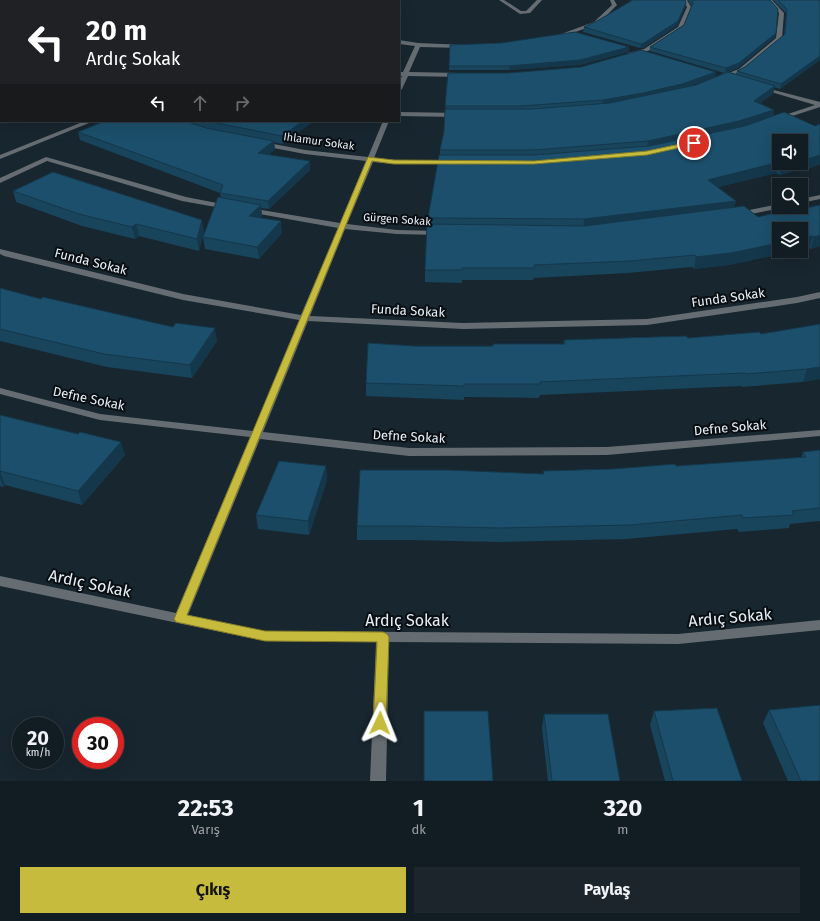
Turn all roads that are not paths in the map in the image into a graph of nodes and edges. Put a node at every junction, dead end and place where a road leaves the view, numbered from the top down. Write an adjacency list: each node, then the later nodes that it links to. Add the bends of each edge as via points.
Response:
1 (501, 0): 2 (street, via 520,13 528,12)
2 (540, 0)
3 (612, 0): 6 (street, via 615,5 596,23)
4 (685, 0): 13 (street, via 689,7 680,28 646,50)
5 (769, 0): 19 (street, via 782,13 778,39 741,70)
6 (572, 32): 7 (street); 8 (street)
7 (580, 34)
8 (550, 38)
9 (400, 42): 10 (street)
10 (418, 45): 11 (street); 16 (street)
11 (469, 46)
12 (625, 47): 13 (street)
13 (640, 51): 14 (street); 15 (street)
14 (625, 56)
15 (654, 56)
16 (402, 74): 17 (street); 22 (street)
17 (469, 74)
18 (718, 74): 19 (street)
19 (725, 76): 20 (street); 21 (street)
20 (733, 78)
21 (712, 82)
22 (400, 84)
23 (754, 85): 24 (street)
24 (820, 104): 29 (street)
25 (400, 114): 26 (street)
26 (463, 115)
27 (88, 122): 31 (street)
28 (386, 122): 32 (street)
29 (769, 122)
30 (253, 142): 32 (street, Ihlamur Sokak, via 305,152)
31 (0, 157)
32 (370, 159): 33 (street, Ihlamur Sokak, via 394,162); 39 (street)
33 (456, 162)
34 (0, 182): 39 (street, Gürgen Sokak, via 46,159 185,199)
35 (820, 196): 36 (street)
36 (808, 199)
37 (772, 208): 38 (street)
38 (729, 216)
39 (342, 226): 40 (street, Gürgen Sokak, via 397,232); 43 (street)
40 (451, 233)
41 (0, 251): 43 (street, Funda Sokak, via 183,297)
42 (820, 295): 43 (street, Funda Sokak, via 647,322 463,326)
43 (304, 318): 46 (street)
44 (0, 391): 46 (street, Defne Sokak, via 100,417)
45 (820, 433): 46 (street, Defne Sokak, via 607,451 409,452)
46 (256, 436): 48 (street)
47 (0, 581): 48 (street, Ardıç Sokak)
48 (180, 619): 50 (street, Ardıç Sokak, via 265,636)
49 (820, 625): 50 (street, Ardıç Sokak, via 678,639)
50 (383, 637): 51 (street)
51 (378, 781)

